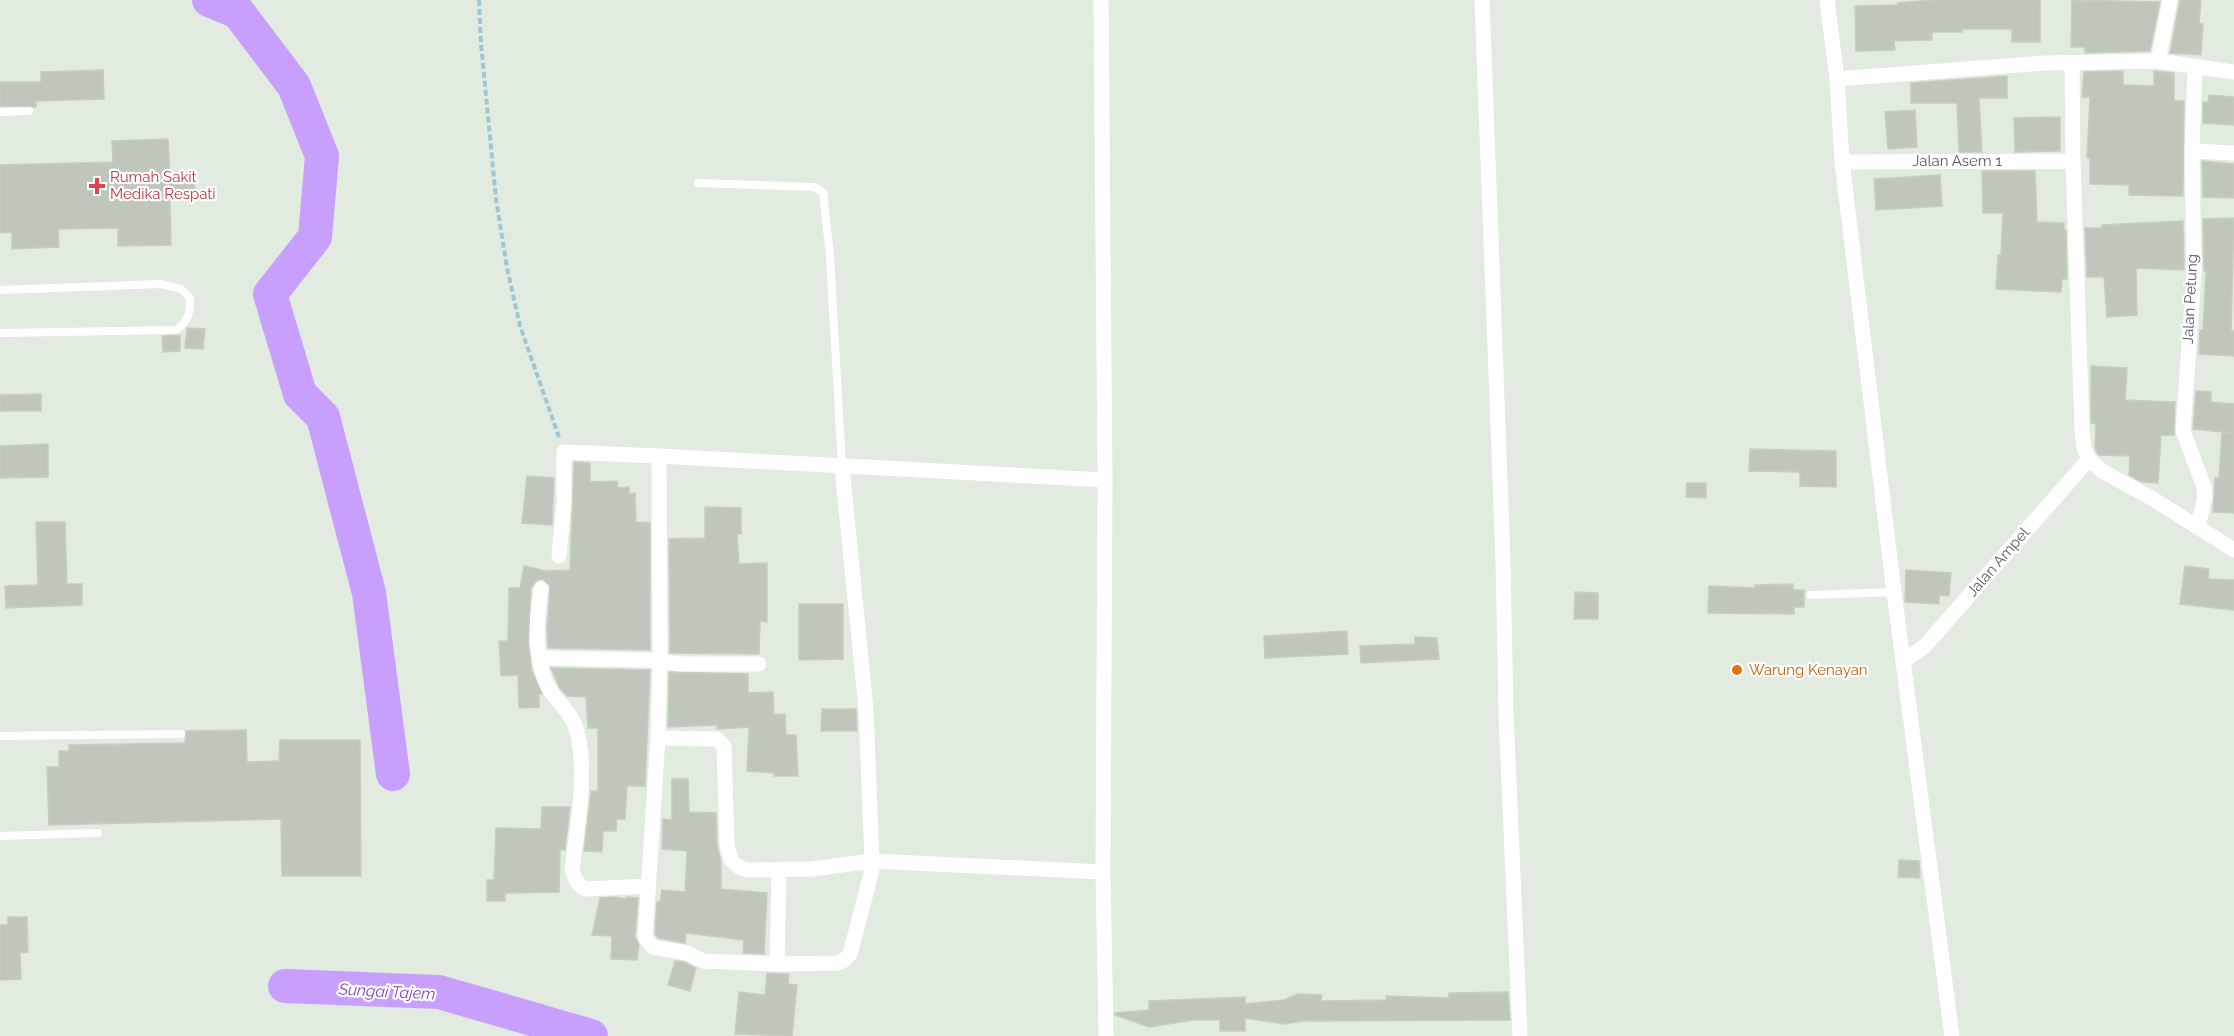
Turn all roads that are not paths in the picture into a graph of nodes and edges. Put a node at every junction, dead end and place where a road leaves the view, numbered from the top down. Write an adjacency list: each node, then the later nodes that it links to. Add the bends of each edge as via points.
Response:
1 (1101, 0): 22 (street)
2 (1482, 0): 44 (street)
3 (1827, 0): 9 (street)
4 (2170, 0): 5 (street)
5 (2158, 61): 6 (street); 7 (street)
6 (2072, 63): 9 (street); 14 (street)
7 (2195, 66): 8 (street); 12 (street, Jalan Petung)
8 (2234, 72)
9 (1837, 79): 15 (street)
10 (29, 111): 11 (lane)
11 (0, 112)
12 (2192, 151): 13 (street); 23 (street, Jalan Petung, via 2194,273 2183,431 2204,487)
13 (2234, 153)
14 (2073, 161): 15 (street, Jalan Asem 1); 20 (street, via 2082,430)
15 (1842, 162): 27 (street)
16 (698, 183): 21 (lane, via 814,187 823,192)
17 (0, 290): 18 (lane, via 161,284 181,289 190,298 187,322 176,330)
18 (0, 333)
19 (659, 456): 21 (street); 25 (street, via 564,452); 31 (street)
20 (2089, 459): 23 (street, via 2102,471); 30 (street, Jalan Ampel, via 1924,647)
21 (842, 467): 22 (street); 38 (street, via 866,710)
22 (1105, 480): 40 (street)
23 (2198, 527): 24 (street)
24 (2234, 550)
25 (559, 556)
26 (541, 589): 29 (street, via 537,613)
27 (1894, 592): 28 (lane); 30 (street)
28 (1811, 595)
29 (539, 658): 31 (street); 41 (street, via 551,692 573,718 578,735 581,759 574,877 585,889)
30 (1903, 661): 45 (street)
31 (660, 662): 32 (street); 35 (street)
32 (759, 664)
33 (181, 734): 34 (lane)
34 (0, 736)
35 (658, 738): 39 (street, via 720,741 724,749 729,857 736,867 746,870); 41 (street)
36 (98, 833): 37 (lane)
37 (0, 836)
38 (872, 861): 39 (street); 40 (street); 42 (street, via 850,954 828,964)
39 (779, 870): 42 (street)
40 (1103, 872): 43 (street)
41 (649, 886): 42 (street, via 645,937 652,947 687,953 703,961)
42 (777, 964)
43 (1106, 1036)
44 (1520, 1036)
45 (1952, 1036)

